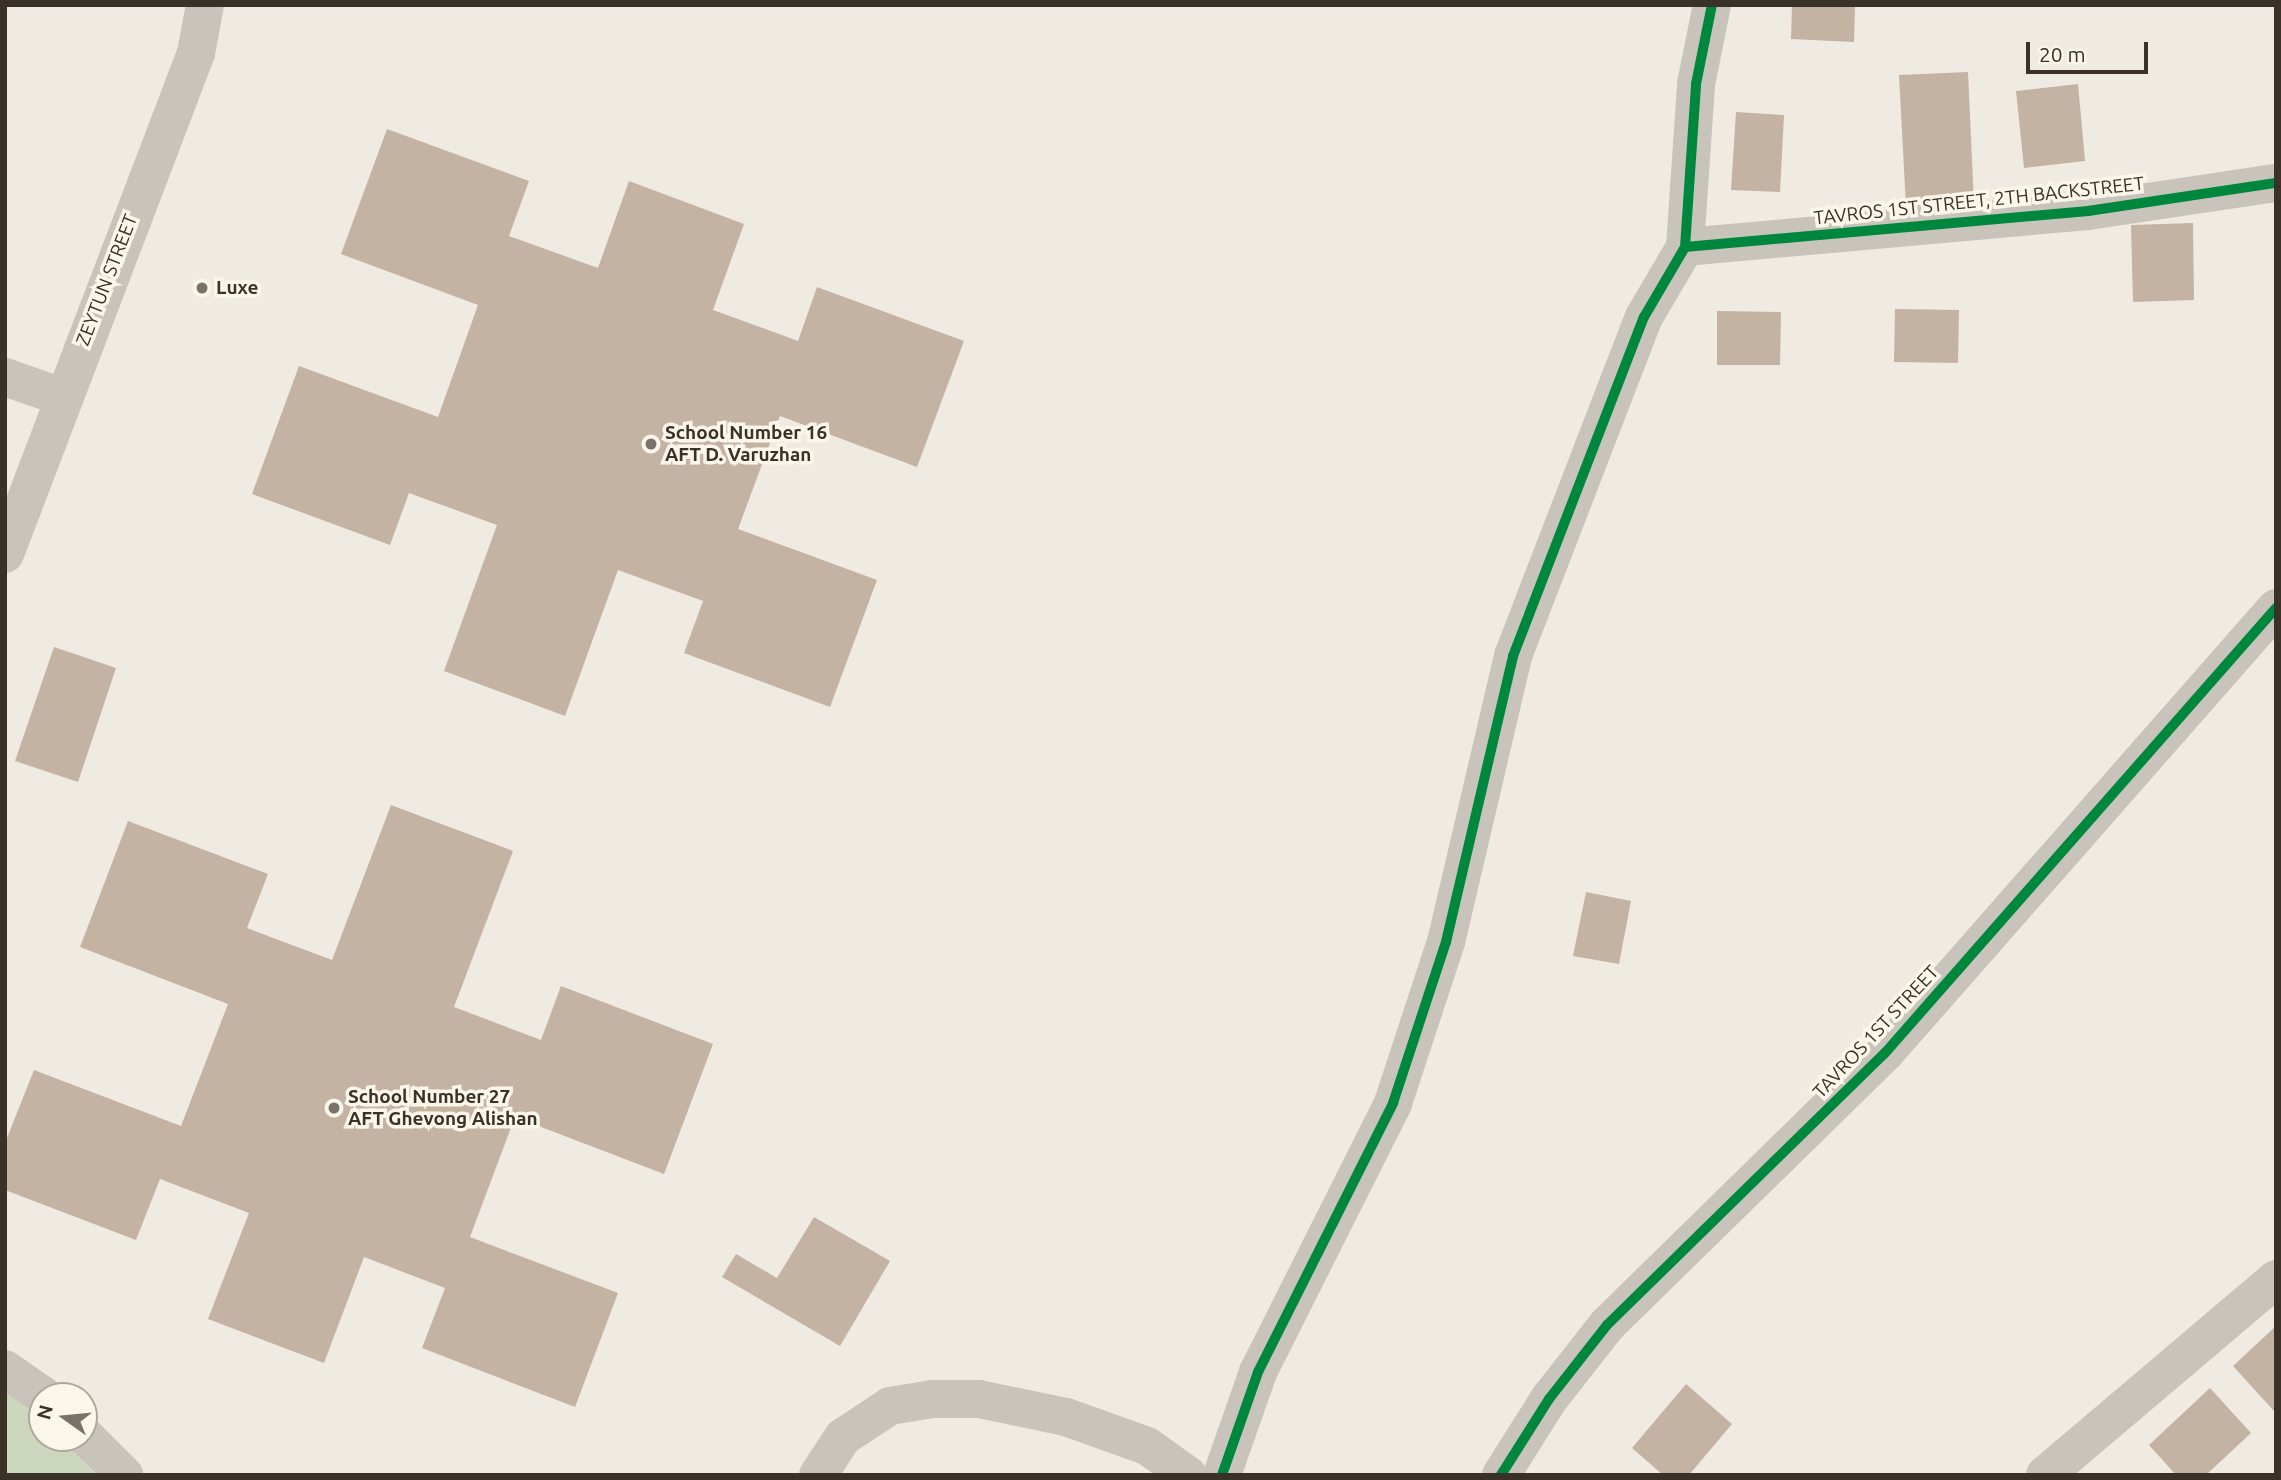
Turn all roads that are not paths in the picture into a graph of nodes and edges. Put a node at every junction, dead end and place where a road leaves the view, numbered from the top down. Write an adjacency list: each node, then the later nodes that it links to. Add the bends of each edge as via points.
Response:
1 (205, 5): 6 (street, ZEYTUN STREET, via 196,53)
2 (1712, 5): 4 (street, via 1696,84)
3 (2276, 183): 4 (street, TAVROS 1ST STREET, 2TH BACKSTREET, via 2088,211)
4 (1685, 247): 16 (street, via 1644,317 1513,656 1446,942 1393,1103 1258,1372)
5 (5, 377): 6 (street)
6 (62, 397): 7 (street, ZEYTUN STREET)
7 (5, 554)
8 (2276, 608): 17 (street, TAVROS 1ST STREET, via 1885,1053 1607,1325 1549,1399)
9 (2276, 1279): 18 (street)
10 (5, 1369): 11 (street)
11 (28, 1385)
12 (98, 1449): 13 (street)
13 (124, 1475)
14 (818, 1475): 15 (street, via 843,1437 890,1406 932,1399 979,1399 1066,1417 1147,1446)
15 (1188, 1475)
16 (1222, 1475)
17 (1501, 1475)
18 (2045, 1475)

